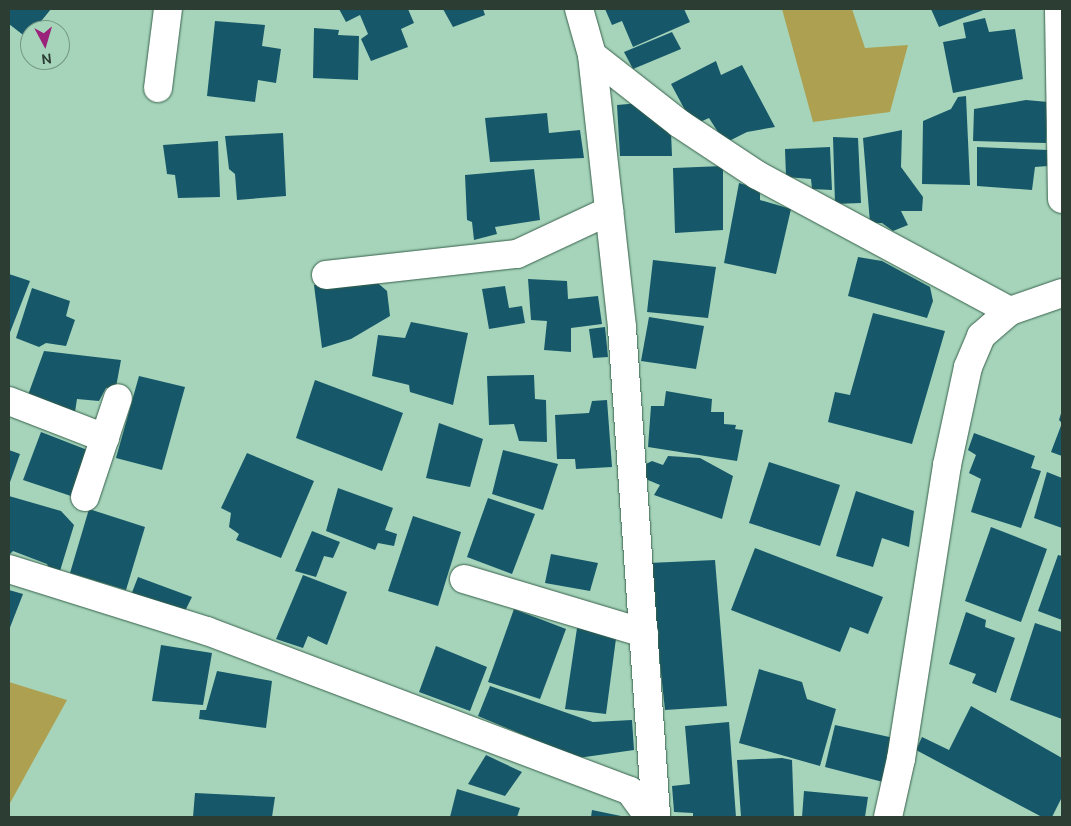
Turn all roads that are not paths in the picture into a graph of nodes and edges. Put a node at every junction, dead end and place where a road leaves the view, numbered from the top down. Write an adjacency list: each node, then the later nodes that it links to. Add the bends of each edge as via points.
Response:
1 (168, 9): 5 (street)
2 (579, 9): 4 (street)
3 (1059, 9): 6 (street)
4 (592, 55): 7 (street); 10 (street, via 680,124 758,174)
5 (158, 88)
6 (1062, 199)
7 (609, 211): 8 (street, via 517,254); 17 (street, via 622,328)
8 (326, 275)
9 (1062, 293): 10 (street)
10 (1010, 311): 20 (street, via 981,336 968,366 947,464 901,759)
11 (118, 398): 13 (street)
12 (9, 401): 13 (street)
13 (104, 438): 14 (street)
14 (84, 497)
15 (9, 569): 18 (street, via 207,631 630,791)
16 (464, 579): 17 (street)
17 (644, 632): 19 (street)
18 (649, 817)
19 (656, 817)
20 (888, 817)

